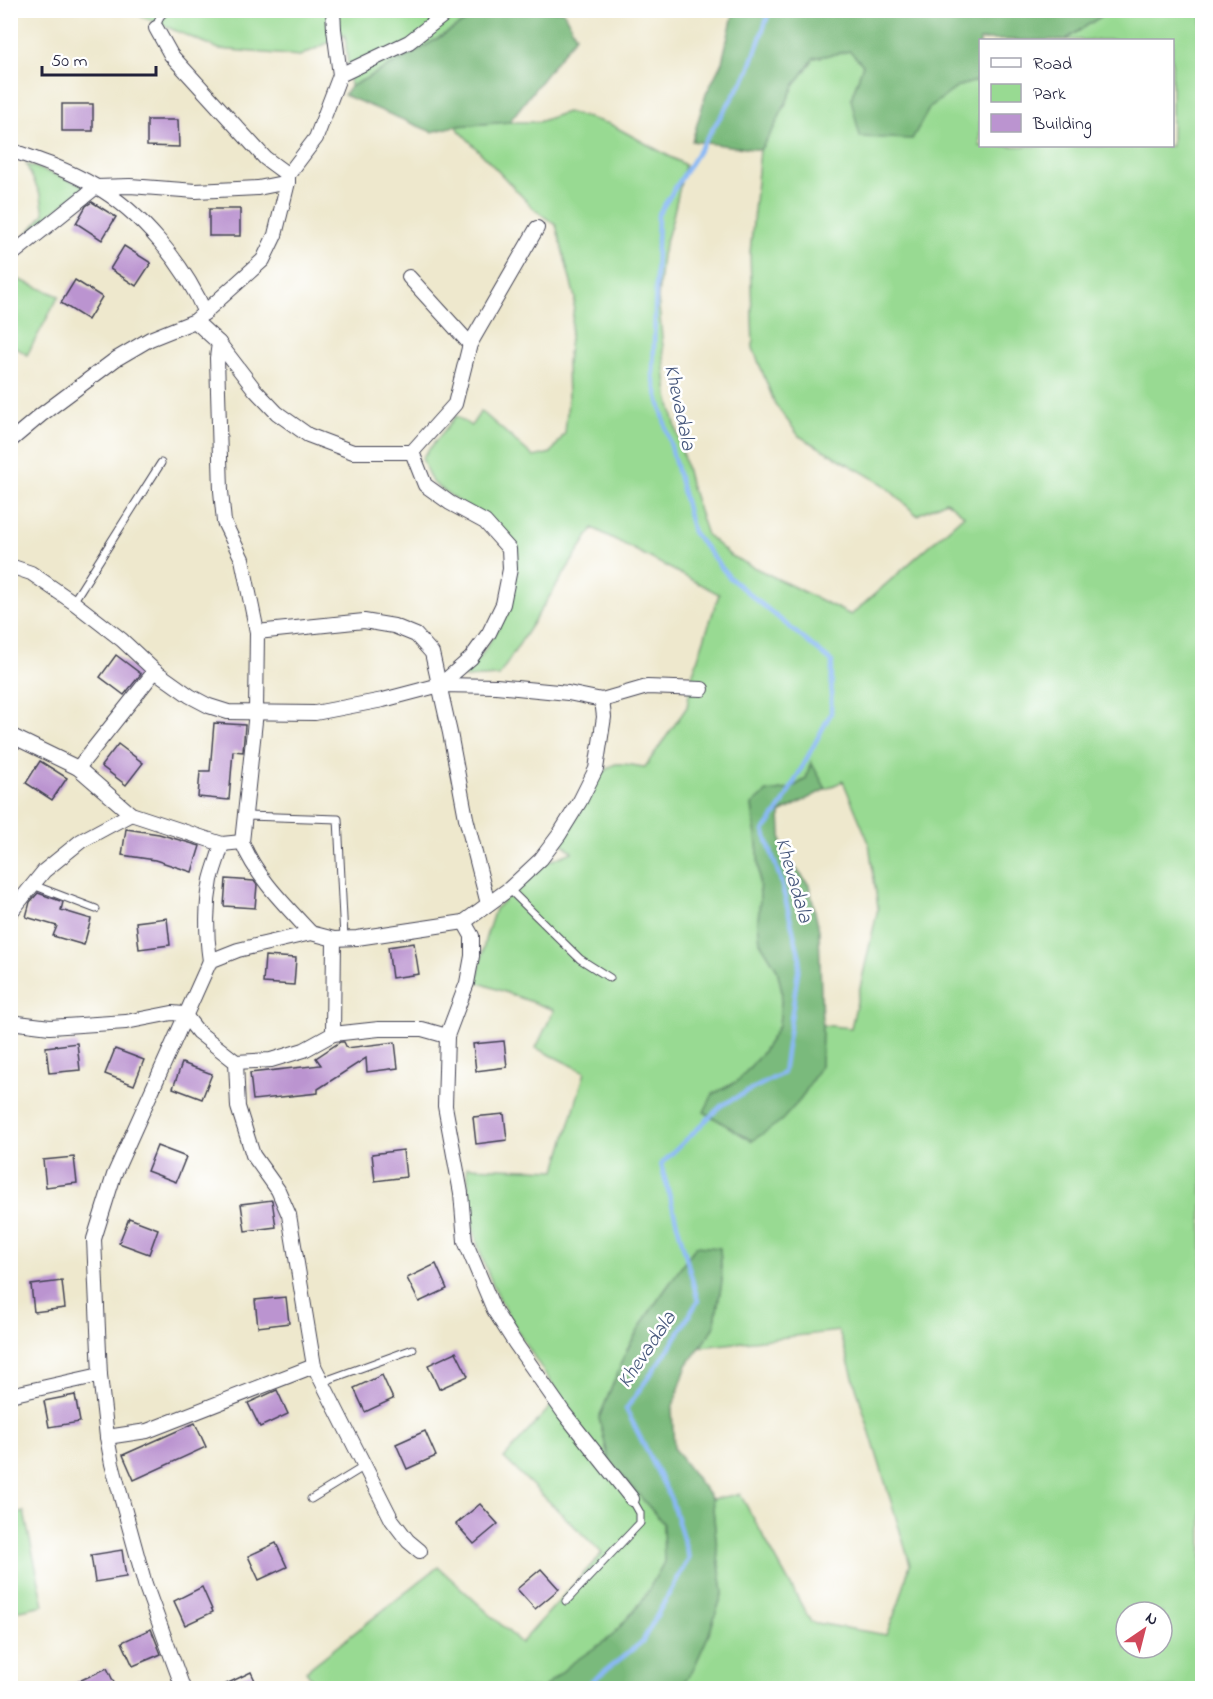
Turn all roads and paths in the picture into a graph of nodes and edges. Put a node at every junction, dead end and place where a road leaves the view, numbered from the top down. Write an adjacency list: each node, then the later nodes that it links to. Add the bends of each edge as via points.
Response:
1 (167, 10): 4 (lane)
2 (333, 10): 5 (street)
3 (450, 10): 5 (street, via 409,42)
4 (156, 28): 7 (street, via 171,55)
5 (340, 75): 7 (street, via 316,138)
6 (10, 150): 8 (street, via 56,166)
7 (288, 179): 8 (street, via 258,188 196,191); 12 (street, via 275,236 263,260)
8 (96, 186): 10 (street); 12 (street, via 159,240 199,298)
9 (537, 228): 14 (street)
10 (10, 256)
11 (409, 277): 14 (street)
12 (200, 317): 13 (street); 15 (street, via 116,359)
13 (219, 343): 16 (street, via 277,413 308,435 353,452); 20 (street, via 224,522 242,559)
14 (470, 344): 16 (street, via 455,405)
15 (10, 441)
16 (412, 452): 22 (street, via 425,485 485,522 509,549 510,569 503,604 489,633 471,658)
17 (161, 463): 19 (lane)
18 (10, 566): 19 (street, via 30,573)
19 (73, 602): 21 (street)
20 (257, 632): 22 (street, via 364,621 394,626 416,635 432,653); 25 (street)
21 (155, 671): 25 (street, via 209,706 228,712); 27 (street)
22 (440, 685): 24 (street, via 496,686); 25 (street, via 315,713); 34 (street, via 466,818)
23 (702, 689): 24 (street, via 647,687)
24 (602, 700): 33 (street, via 604,717 596,770 559,835 541,859)
25 (256, 712): 29 (street)
26 (10, 735): 27 (street)
27 (78, 768): 28 (street)
28 (131, 814): 31 (street); 32 (street, via 81,842 44,871)
29 (245, 816): 30 (street); 39 (lane, via 338,819)
30 (242, 842): 31 (street); 38 (street, via 258,872)
31 (222, 844): 40 (street, via 207,910)
32 (33, 885): 35 (lane); 36 (street)
33 (509, 889): 34 (street); 41 (lane, via 580,959)
34 (488, 904): 37 (street)
35 (96, 909)
36 (10, 913)
37 (464, 922): 39 (street); 45 (street, via 472,936 472,956 467,983)
38 (311, 933): 39 (street); 40 (street, via 237,950)
39 (339, 939): 44 (street)
40 (210, 961): 42 (street)
41 (610, 978)
42 (184, 1014): 43 (street, via 51,1027); 46 (street, via 198,1032); 49 (street, via 114,1175 94,1239)
43 (10, 1022)
44 (333, 1034): 45 (street, via 422,1029); 46 (street, via 304,1050 271,1060)
45 (447, 1036): 55 (street, via 445,1106 465,1240 494,1310 515,1343)
46 (236, 1062): 48 (street, via 238,1107 253,1155 278,1190 289,1215)
47 (413, 1349): 50 (lane)
48 (314, 1366): 50 (street); 52 (street, via 147,1431)
49 (100, 1375): 51 (street); 52 (street)
50 (322, 1382): 53 (street)
51 (10, 1395)
52 (107, 1437): 58 (street, via 145,1584)
53 (365, 1466): 54 (lane); 56 (street, via 392,1520)
54 (311, 1499)
55 (632, 1499): 57 (lane, via 640,1513 640,1523)
56 (420, 1551)
57 (566, 1601)
58 (183, 1689)

